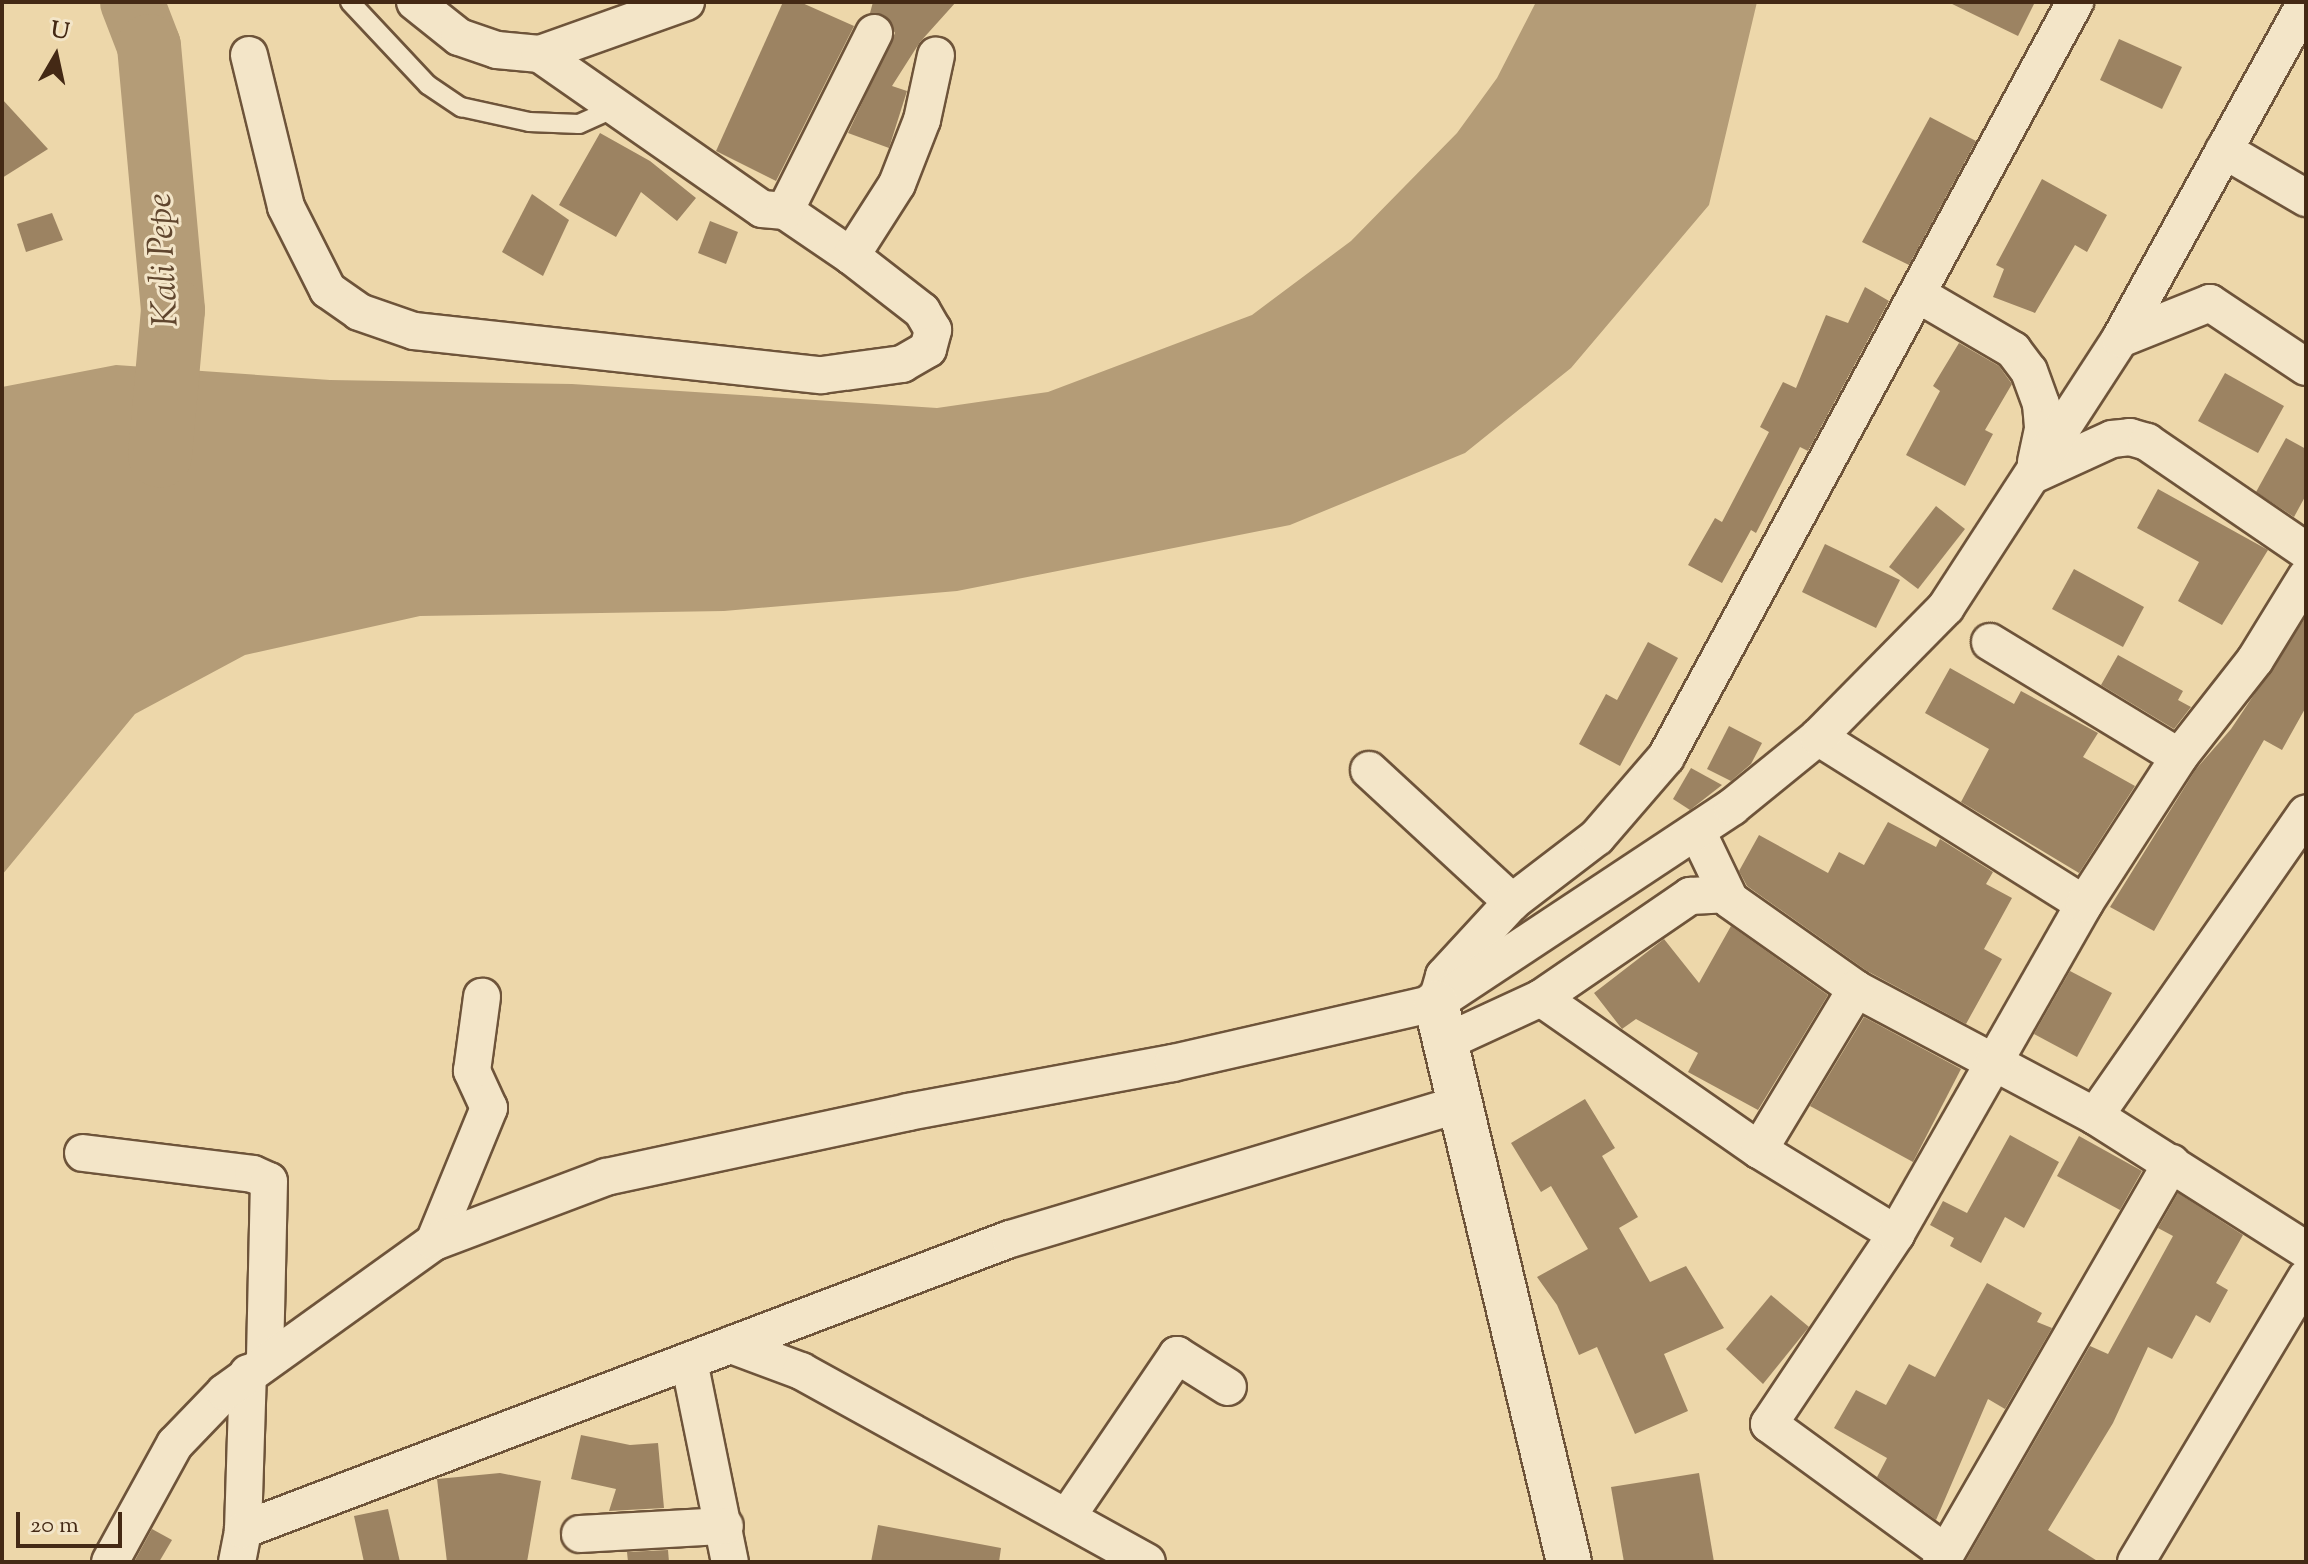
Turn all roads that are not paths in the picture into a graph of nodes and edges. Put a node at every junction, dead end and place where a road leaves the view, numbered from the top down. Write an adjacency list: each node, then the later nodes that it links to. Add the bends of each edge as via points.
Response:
1 (350, 2): 10 (lane, via 428,85 461,107 529,122 579,124)
2 (415, 2): 7 (street, via 459,37 497,50)
3 (686, 2): 7 (street)
4 (2075, 2): 15 (street)
5 (2306, 2): 11 (street)
6 (874, 33): 13 (street)
7 (540, 54): 10 (street)
8 (249, 55): 14 (street, via 286,207 328,290 359,312 414,331 822,375 902,364 928,349 933,330 922,311)
9 (936, 55): 14 (street, via 922,120 897,184)
10 (617, 107): 13 (street, via 762,209)
11 (2224, 150): 12 (street); 16 (street)
12 (2306, 198)
13 (785, 211): 14 (street)
14 (851, 256)
15 (1919, 295): 18 (street, via 2013,350 2029,371 2043,429); 28 (street, via 1819,468 1666,757 1597,837)
16 (2120, 339): 17 (street, via 2210,303); 18 (street)
17 (2306, 367)
18 (2033, 475): 19 (street, via 2112,439 2130,437 2147,442); 22 (street, via 1946,607)
19 (2306, 551)
20 (2306, 577): 23 (street, via 2227,701)
21 (1990, 642): 23 (street)
22 (1818, 737): 26 (street); 29 (street)
23 (2179, 757): 29 (street)
24 (1369, 770): 28 (street)
25 (2306, 813): 36 (street)
26 (1697, 831): 27 (street); 33 (street)
27 (1725, 894): 30 (street); 32 (street, via 1690,896)
28 (1512, 902): 33 (street, via 1444,976)
29 (2084, 904): 34 (street)
30 (1856, 989): 34 (street); 37 (street)
31 (482, 997): 41 (street, via 472,1071 489,1108)
32 (1541, 998): 33 (street); 37 (street)
33 (1442, 1022): 35 (street); 41 (street, via 1173,1063 908,1112 606,1177)
34 (1992, 1059): 36 (street); 40 (street)
35 (1461, 1104): 44 (street, via 1010,1239); 56 (street)
36 (2095, 1116): 39 (street)
37 (1759, 1150): 40 (street)
38 (83, 1153): 46 (street, via 253,1174 269,1181)
39 (2171, 1163): 42 (street); 52 (street)
40 (1896, 1234): 52 (street, via 1769,1424)
41 (434, 1242): 46 (street)
42 (2306, 1250)
43 (2306, 1278): 57 (street)
44 (731, 1345): 45 (street); 48 (street, via 801,1371)
45 (689, 1361): 49 (street); 51 (street)
46 (256, 1367): 51 (street); 53 (street, via 175,1444)
47 (1228, 1387): 48 (street, via 1177,1355)
48 (1067, 1517): 55 (street)
49 (725, 1526): 50 (street); 54 (street)
50 (580, 1534)
51 (240, 1546)
52 (1943, 1558)
53 (110, 1562)
54 (730, 1562)
55 (1147, 1562)
56 (1569, 1562)
57 (2136, 1562)

